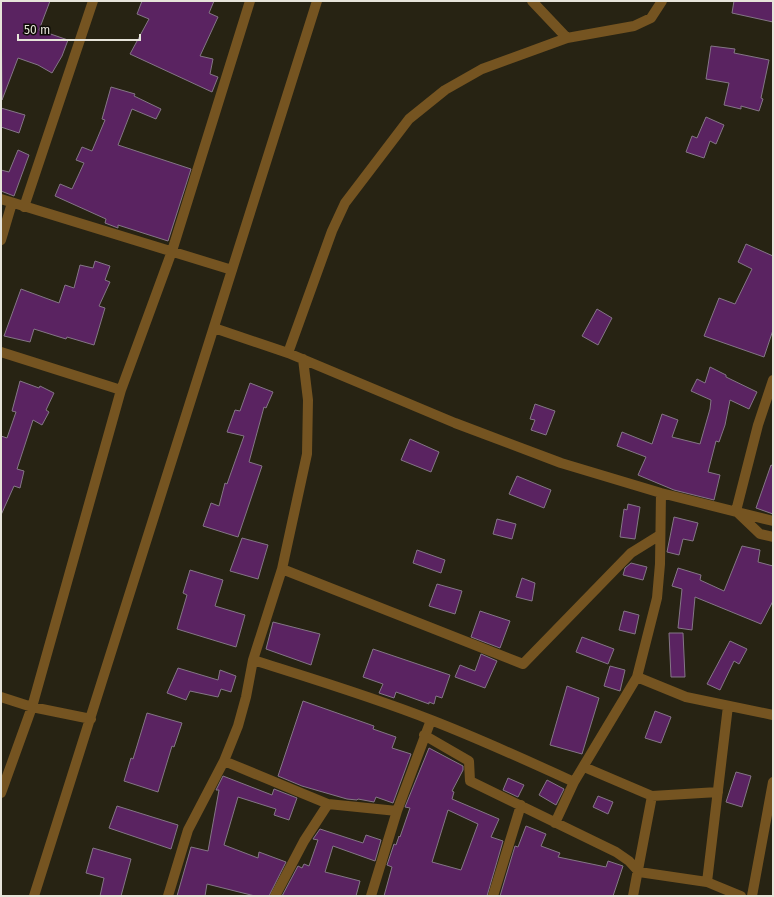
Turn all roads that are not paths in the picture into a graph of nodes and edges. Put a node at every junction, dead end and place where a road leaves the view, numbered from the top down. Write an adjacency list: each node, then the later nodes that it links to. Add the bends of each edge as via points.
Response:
1 (93, 1): 9 (street)
2 (250, 1): 11 (street)
3 (317, 1): 12 (street)
4 (532, 1): 6 (street)
5 (662, 1): 6 (street, via 651,18 634,26)
6 (567, 38): 15 (street, via 482,70 445,90 409,119 345,202)
7 (1, 199): 8 (street)
8 (12, 203): 9 (street); 10 (street)
9 (24, 207): 11 (street)
10 (1, 240)
11 (172, 251): 12 (street); 18 (street)
12 (232, 270): 13 (street)
13 (214, 328): 15 (street); 31 (street)
14 (1, 352): 18 (street)
15 (288, 353): 16 (street)
16 (303, 359): 19 (street, via 390,397 547,458); 24 (street, via 308,400 307,454)
17 (773, 380): 20 (street, via 758,425)
18 (121, 390): 29 (street)
19 (661, 493): 20 (street); 22 (street)
20 (736, 511): 21 (street); 23 (street, via 760,534)
21 (773, 521)
22 (660, 535): 24 (street, via 631,553 523,664); 26 (street, via 657,598)
23 (773, 537)
24 (282, 569): 25 (street)
25 (252, 660): 32 (street, via 338,686); 34 (street, via 238,726)
26 (637, 677): 28 (street, via 686,697); 35 (street)
27 (1, 697): 29 (street)
28 (728, 706): 30 (street); 38 (street)
29 (32, 707): 31 (street); 39 (street)
30 (773, 715)
31 (90, 719): 47 (street)
32 (431, 720): 33 (street); 36 (street, via 494,745)
33 (424, 735): 42 (street, via 468,761 470,781); 43 (street)
34 (224, 761): 41 (street); 48 (street, via 188,830)
35 (584, 767): 36 (street); 40 (street)
36 (574, 782): 44 (street)
37 (773, 782): 54 (street)
38 (718, 792): 40 (street); 46 (street)
39 (1, 793)
40 (652, 796): 45 (street)
41 (328, 804): 43 (street); 49 (street, via 304,841)
42 (521, 805): 44 (street); 51 (street)
43 (397, 812): 50 (street)
44 (555, 823): 45 (street, via 616,852)
45 (639, 872): 46 (street); 52 (street)
46 (707, 882): 53 (street)
47 (34, 896)
48 (168, 896)
49 (275, 896)
50 (371, 896)
51 (493, 896)
52 (633, 896)
53 (741, 896)
54 (752, 896)

